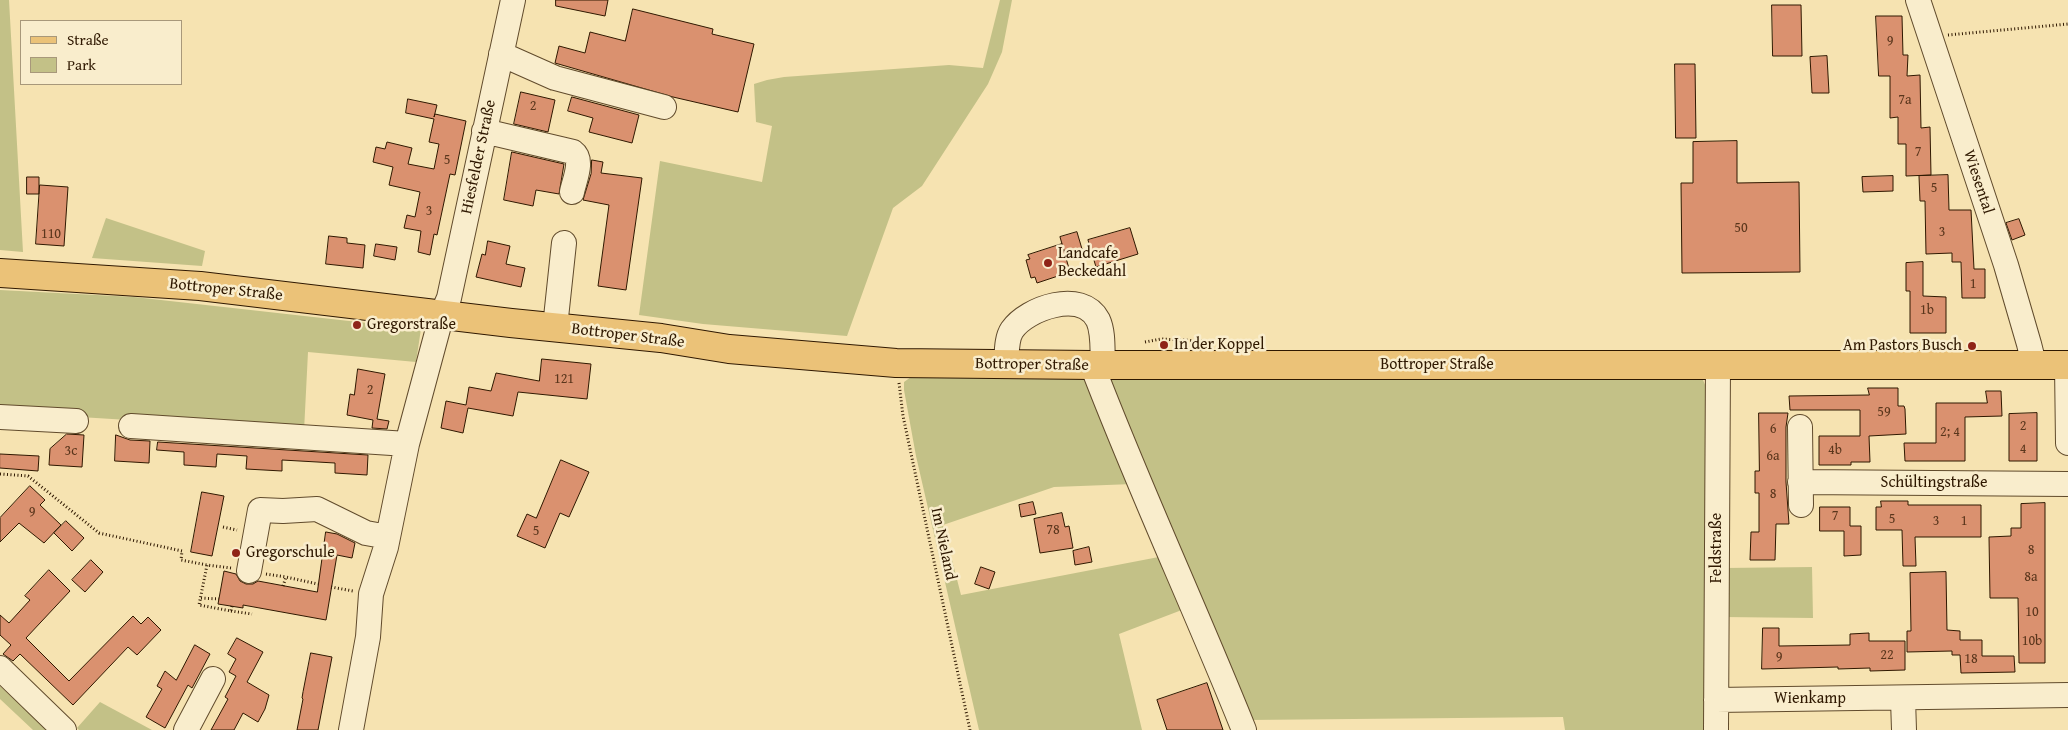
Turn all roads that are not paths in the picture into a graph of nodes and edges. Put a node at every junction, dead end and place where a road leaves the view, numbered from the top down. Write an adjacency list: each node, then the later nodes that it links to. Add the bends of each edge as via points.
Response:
1 (514, 0): 3 (street, Hiesfelder Straße)
2 (1918, 0): 12 (street, Wiesental, via 2006,265)
3 (501, 54): 4 (street, via 555,78); 5 (street, Hiesfelder Straße)
4 (664, 106)
5 (484, 132): 6 (street, via 573,152 578,161); 9 (street, Hiesfelder Straße, via 449,298)
6 (572, 192)
7 (564, 243): 10 (street)
8 (0, 273): 9 (main road, Bottroper Straße, via 200,286)
9 (442, 314): 10 (main road, Bottroper Straße); 21 (street)
10 (555, 328): 11 (main road, Bottroper Straße, via 661,338 729,350 896,363)
11 (1006, 364): 15 (main road, Bottroper Straße); 15 (street, via 1012,330 1024,318 1044,307 1076,304 1089,309 1097,319 1100,329)
12 (2034, 364): 13 (main road, Bottroper Straße); 14 (main road, Bottroper Straße)
13 (1718, 365): 15 (main road, Bottroper Straße); 29 (street, Feldstraße)
14 (2067, 365): 20 (street)
15 (1097, 366): 33 (street, via 1117,430)
16 (0, 417): 17 (street)
17 (76, 422)
18 (131, 426): 21 (street)
19 (1800, 427): 22 (street, Schültingstraße, via 1800,493)
20 (2068, 443)
21 (407, 444): 23 (street)
22 (2068, 484)
23 (388, 537): 24 (street, via 366,532 317,509 260,510); 32 (street, via 371,594 368,637)
24 (249, 571)
25 (0, 668): 30 (street)
26 (213, 679): 31 (street)
27 (2068, 695): 28 (street, Wienkamp)
28 (1903, 699): 29 (street, Wienkamp); 35 (street)
29 (1716, 700): 34 (street, Feldstraße)
30 (64, 730)
31 (186, 730)
32 (351, 730)
33 (1244, 730)
34 (1716, 730)
35 (1904, 730)

